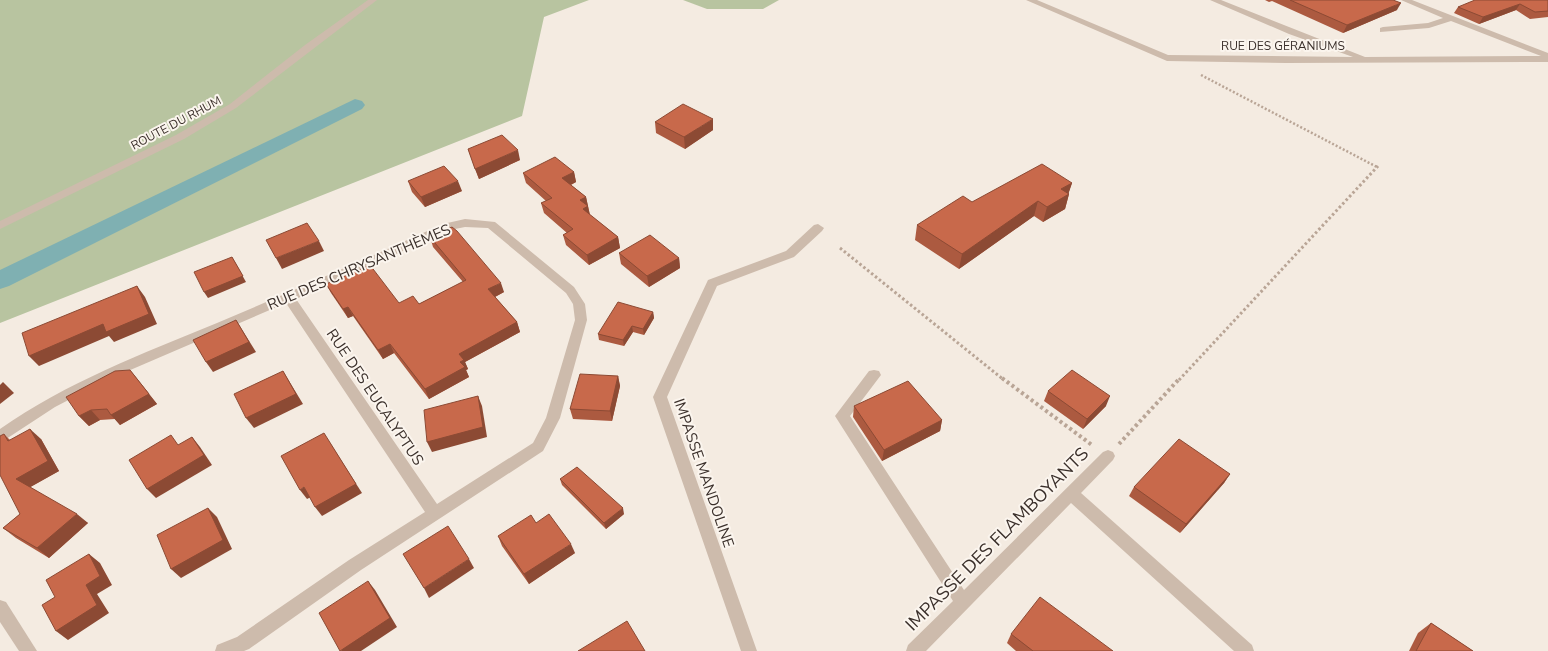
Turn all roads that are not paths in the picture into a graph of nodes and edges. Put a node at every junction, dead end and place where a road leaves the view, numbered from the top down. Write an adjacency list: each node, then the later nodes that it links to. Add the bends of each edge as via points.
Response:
1 (373, 0): 9 (street, ROUTE DU RHUM, via 233,106 180,138)
2 (1030, 0): 8 (street, RUE DES GÉRANIUMS, via 1167,58)
3 (1214, 0): 8 (street)
4 (1406, 0): 5 (street)
5 (1452, 18): 6 (street, via 1429,26); 7 (street)
6 (1383, 30)
7 (1548, 57): 8 (street, RUE DES GÉRANIUMS)
8 (1368, 59)
9 (0, 225)
10 (818, 228): 21 (street, IMPASSE MANDOLINE, via 790,254 712,283 660,397)
11 (289, 298): 13 (street, RUE DES CHRYSANTHÈMES, via 76,387); 16 (street, RUE DES EUCALYPTUS); 16 (street, RUE DES CHRYSANTHÈMES, via 447,227 475,222 491,225 577,298 582,308 581,320 553,418 538,447)
12 (874, 375): 17 (street, via 842,416)
13 (0, 437)
14 (1108, 456): 15 (street, IMPASSE DES FLAMBOYANTS)
15 (1071, 493): 17 (street, IMPASSE DES FLAMBOYANTS); 23 (street)
16 (435, 514): 20 (street, RUE DES CHRYSANTHÈMES, via 243,643)
17 (962, 601): 22 (street, IMPASSE DES FLAMBOYANTS)
18 (0, 608): 19 (street)
19 (29, 651)
20 (223, 651)
21 (748, 651)
22 (914, 651)
23 (1246, 651)

